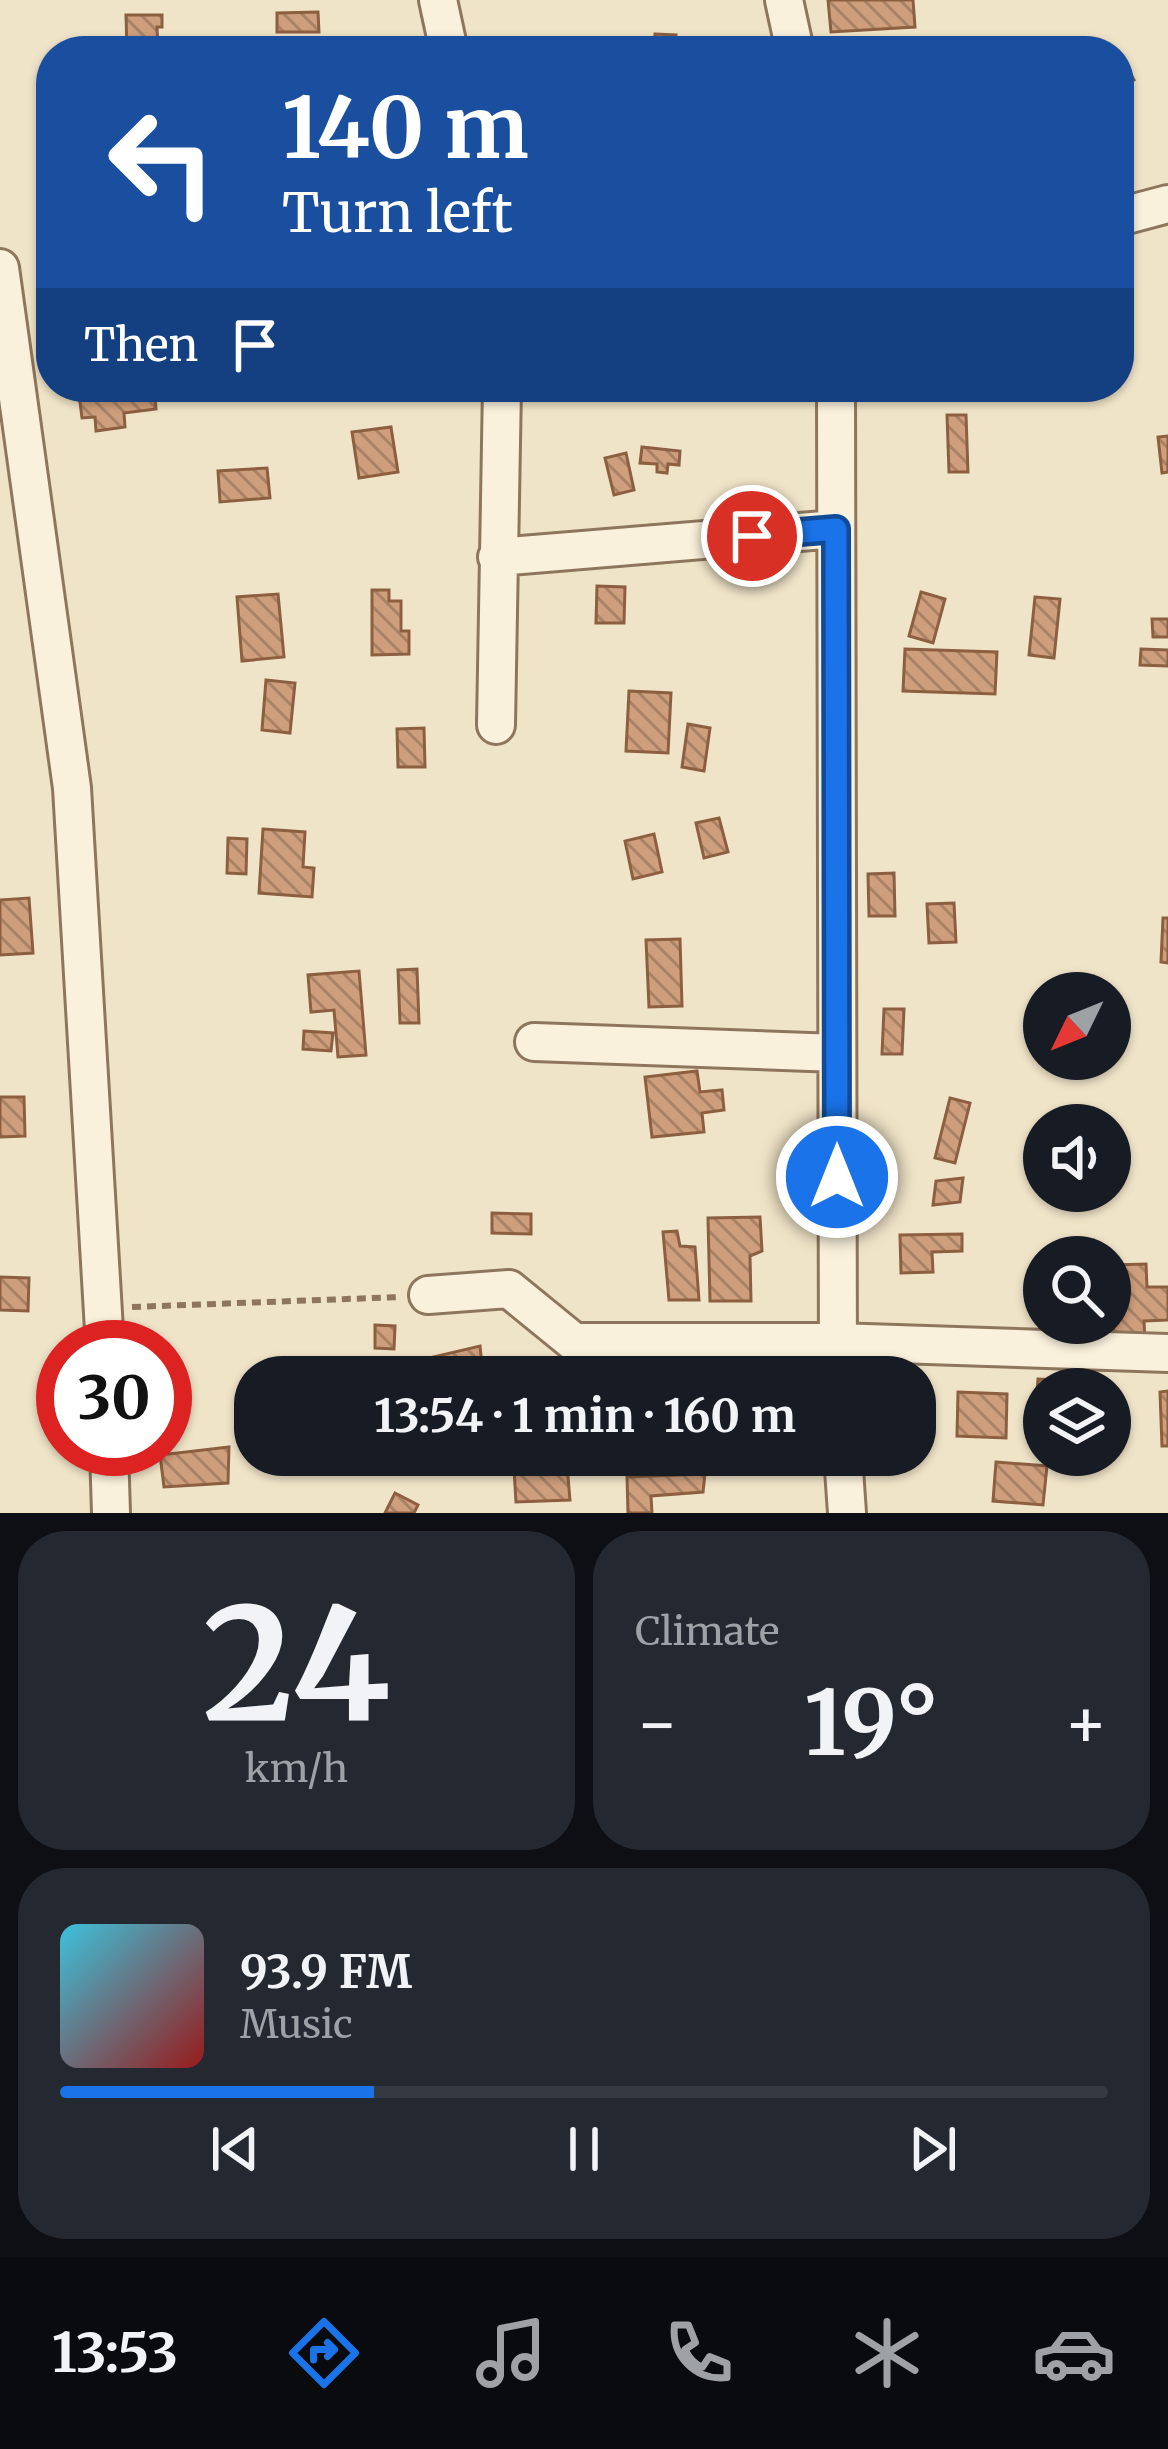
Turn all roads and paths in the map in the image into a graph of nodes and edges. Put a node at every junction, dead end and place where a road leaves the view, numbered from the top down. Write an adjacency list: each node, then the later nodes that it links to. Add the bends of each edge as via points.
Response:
1 (438, 0): 3 (street)
2 (784, 0): 4 (street)
3 (446, 36)
4 (792, 36)
5 (1168, 204): 6 (street)
6 (1134, 213)
7 (0, 268): 16 (street, via 72,788)
8 (502, 402): 11 (street)
9 (836, 402): 10 (street)
10 (836, 529): 11 (street); 14 (street)
11 (497, 557): 12 (street)
12 (496, 725)
13 (534, 1042): 14 (street)
14 (837, 1053): 20 (street)
15 (428, 1294): 16 (path); 19 (street, via 509,1289 574,1342)
16 (103, 1308): 17 (street)
17 (104, 1320)
18 (1168, 1353): 21 (street)
19 (779, 1356)
20 (837, 1356)
21 (936, 1358)
22 (110, 1476): 24 (street)
23 (844, 1476): 25 (street)
24 (111, 1513)
25 (847, 1513)

